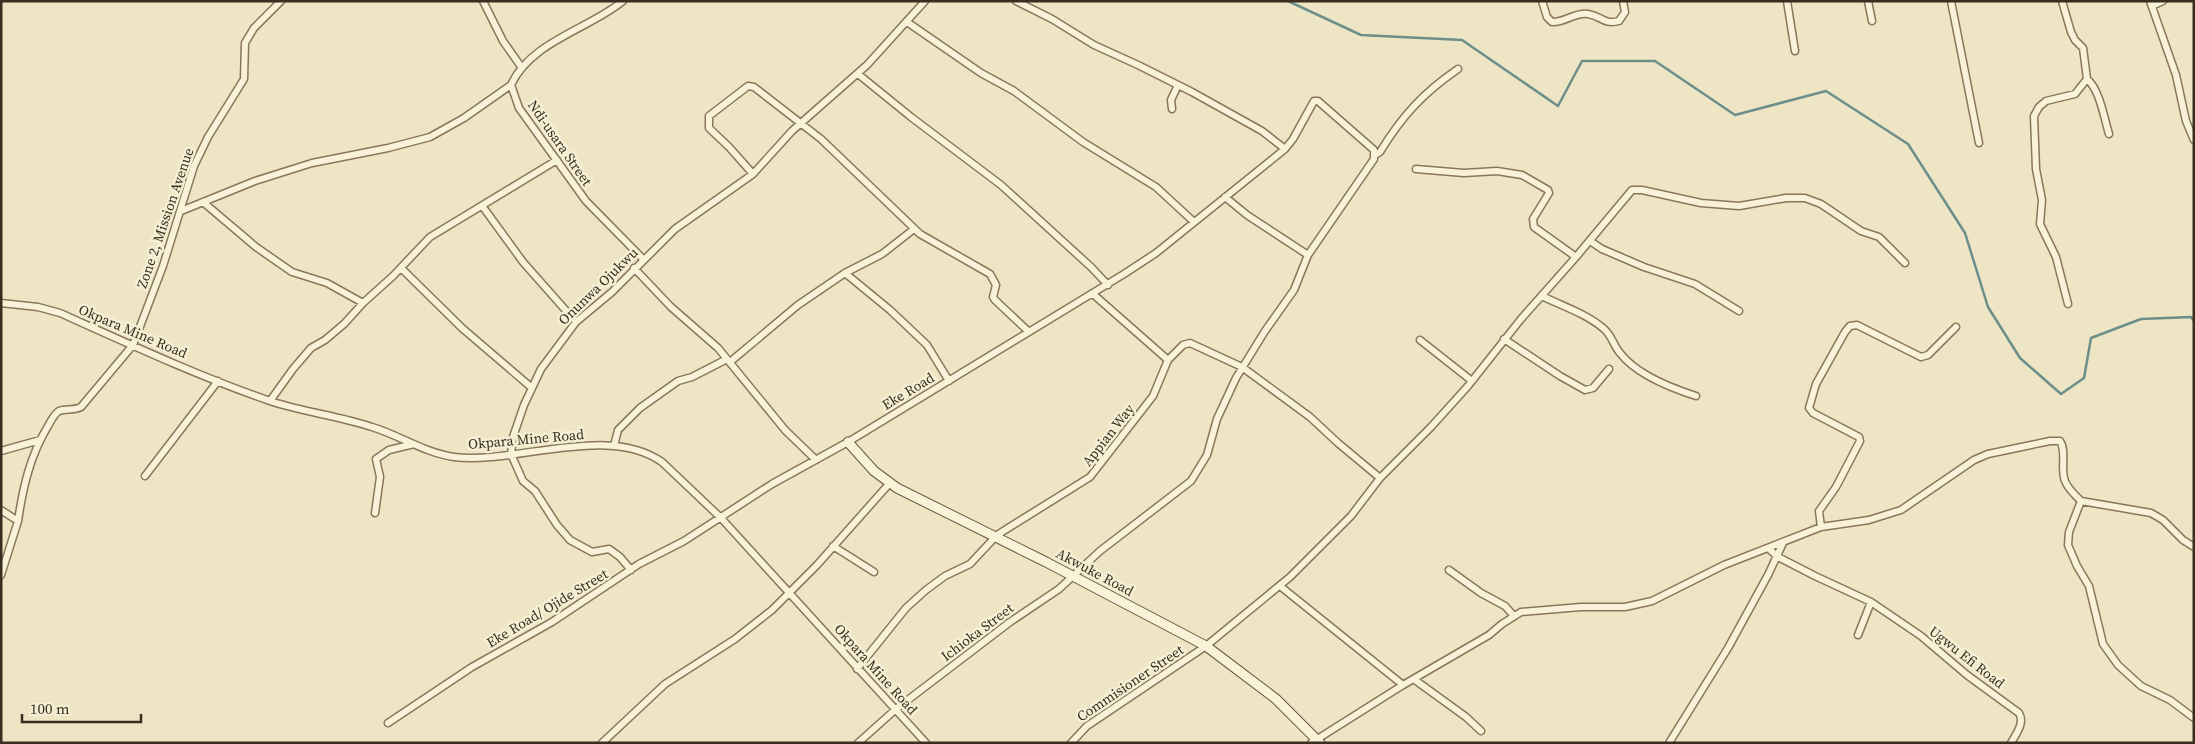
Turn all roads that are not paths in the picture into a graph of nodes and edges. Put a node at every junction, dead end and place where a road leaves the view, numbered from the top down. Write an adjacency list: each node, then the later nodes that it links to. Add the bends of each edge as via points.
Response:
1 (280, 1): 36 (street, Zone 2, Mission Avenue, via 254,28 245,43 244,79 200,152)
2 (483, 1): 17 (street, via 503,41)
3 (623, 1): 17 (street, via 564,36)
4 (925, 1): 15 (street, Onunwa Ojukwu)
5 (1016, 1): 22 (street, via 1094,45)
6 (1542, 1): 7 (street, via 1552,22 1588,14 1608,24 1619,21 1625,12)
7 (1623, 1)
8 (1787, 1): 16 (street)
9 (1868, 1): 14 (street)
10 (1952, 1): 27 (street)
11 (2062, 1): 20 (street, via 2071,32 2083,48)
12 (2163, 1): 13 (street)
13 (2151, 4): 26 (street)
14 (1872, 21)
15 (907, 22): 19 (street, Onunwa Ojukwu); 37 (street, via 981,73 1014,91 1076,137 1156,187)
16 (1795, 51)
17 (522, 68): 21 (street)
18 (1458, 68): 29 (street, Ichioka Street, via 1430,88 1397,124)
19 (858, 74): 24 (street, Onunwa Ojukwu); 47 (street, via 1001,185)
20 (2087, 79): 25 (street, via 2097,94); 52 (street, via 2074,94 2046,101 2034,116 2036,169 2042,200 2040,224 2056,257)
21 (511, 85): 30 (street, Ndi-usara Street, via 519,108); 34 (street, via 430,137 312,163)
22 (1178, 85): 23 (street, via 1171,100); 28 (street, via 1262,131)
23 (1172, 109)
24 (800, 124): 32 (street, Onunwa Ojukwu); 32 (street, via 754,87 748,86 709,116 709,128); 38 (street, via 831,148)
25 (2108, 134)
26 (2194, 140)
27 (1979, 143)
28 (1285, 149): 29 (street, Eke Road, via 1314,101 1318,100); 33 (street, Eke Road)
29 (1375, 155): 40 (street, Ichioka Street, via 1369,169)
30 (557, 160): 35 (street); 42 (street, Ndi-usara Street, via 586,201)
31 (1416, 169): 41 (street, via 1464,173 1497,171 1535,181 1548,193 1533,219 1534,227)
32 (753, 174): 42 (street, Onunwa Ojukwu, via 684,221)
33 (1225, 197): 37 (street, Eke Road); 40 (street)
34 (203, 202): 36 (street); 50 (street, via 256,247 292,272 327,283)
35 (482, 207): 44 (street, via 430,237); 54 (street, via 523,262)
36 (181, 211): 59 (street, Zone 2, Mission Avenue)
37 (1194, 222): 47 (street, Eke Road, via 1156,253)
38 (914, 229): 46 (street, via 882,254); 56 (street, via 993,276 996,285 993,297)
39 (1590, 241): 41 (street, Commisioner Street); 43 (street, Commisioner Street, via 1632,190 1701,203 1740,206 1805,198 1828,208 1861,231 1879,237); 53 (street, via 1644,267 1695,284)
40 (1308, 255): 62 (street, Ichioka Street, via 1294,290)
41 (1576, 257): 49 (street, Commisioner Street)
42 (644, 260): 45 (street, Onunwa Ojukwu)
43 (1905, 263)
44 (401, 268): 50 (street); 67 (street, via 462,328)
45 (634, 268): 54 (street, Onunwa Ojukwu, via 612,292); 60 (street)
46 (845, 273): 60 (street, via 798,305); 65 (street, via 927,345)
47 (1108, 285): 48 (street, Eke Road)
48 (1093, 294): 56 (street, Eke Road); 61 (street)
49 (1542, 296): 57 (street, Commisioner Street); 68 (street, via 1597,323 1611,337 1620,354 1645,374)
50 (363, 302): 69 (street, via 332,335 305,354)
51 (1, 303): 59 (street, Okpara Mine Road, via 53,311)
52 (2068, 304)
53 (1739, 311)
54 (576, 322): 67 (street, Onunwa Ojukwu, via 550,355)
55 (1956, 327): 85 (street, via 1928,355 1921,357 1857,325 1850,326 1845,332 1816,384 1809,408 1859,437 1860,441 1836,487 1819,511)
56 (1029, 332): 65 (street, Eke Road)
57 (1504, 339): 63 (street, via 1584,390 1593,388); 66 (street, Commisioner Street)
58 (1420, 340): 66 (street)
59 (133, 345): 64 (street, Okpara Mine Road); 70 (street, Zone 2, Mission Avenue, via 81,407 54,416)
60 (729, 360): 73 (street, via 678,381 640,408 618,430); 76 (street, via 782,426)
61 (1168, 360): 62 (street, via 1183,345 1190,343); 86 (street, Appian Way, via 1153,396 1092,476)
62 (1242, 367): 78 (street, via 1310,417); 96 (street, Ichioka Street, via 1220,410 1207,456 1191,481 1100,551)
63 (1609, 369)
64 (218, 381): 69 (street, Okpara Mine Road); 77 (street)
65 (949, 381): 71 (street, Eke Road)
66 (1472, 381): 78 (street, Commisioner Street)
67 (532, 388): 75 (street, Onunwa Ojukwu, via 513,437)
68 (1696, 396)
69 (270, 401): 72 (street, Okpara Mine Road, via 371,426)
70 (40, 440): 74 (street); 84 (street, Zone 2, Mission Avenue, via 27,472)
71 (848, 442): 76 (street, Eke Road); 79 (main road, Akwuke Road)
72 (414, 444): 75 (street, Okpara Mine Road, via 457,457); 82 (street, via 389,450 376,459 380,477)
73 (614, 446): 75 (street, Okpara Mine Road, via 551,448); 83 (street, Okpara Mine Road, via 638,450 657,458)
74 (1, 451)
75 (510, 454): 92 (street, via 523,481 570,540 592,552 609,549 620,556)
76 (816, 460): 83 (street, Eke Road)
77 (145, 476)
78 (1380, 478): 97 (street, Commisioner Street, via 1351,516)
79 (889, 484): 86 (main road, Akwuke Road); 88 (street)
80 (2081, 501): 85 (street, via 2065,482 2062,444 2054,440 1980,458 1904,508 1884,517); 89 (street, via 2151,513 2164,520); 107 (street, via 2069,532 2068,545 2089,586 2109,656 2141,686 2170,700)
81 (1, 510): 84 (street)
82 (375, 513)
83 (721, 518): 92 (street, Eke Road/ Ojide Street); 98 (street, Okpara Mine Road)
84 (18, 521): 95 (street, Zone 2, Mission Avenue)
85 (1821, 528): 87 (street)
86 (994, 537): 96 (main road, Akwuke Road); 103 (street, Appian Way, via 970,564 936,582 912,602)
87 (1784, 543): 90 (street); 91 (street)
88 (833, 546): 94 (street); 98 (street)
89 (2194, 547)
90 (1769, 549): 91 (street, Ugwu Efi Road); 100 (street, via 1724,565 1640,605 1536,610)
91 (1778, 557): 99 (street, Ugwu Efi Road); 115 (street, via 1728,648)
92 (631, 570): 108 (street, Eke Road/ Ojide Street, via 552,622 472,667)
93 (1449, 570): 100 (street, via 1505,606)
94 (874, 572)
95 (1, 575)
96 (1074, 576): 102 (main road, Akwuke Road); 106 (street, Ichioka Street)
97 (1280, 586): 102 (street, Commisioner Street); 105 (street)
98 (790, 591): 103 (street, Okpara Mine Road); 111 (street, via 735,639 665,684)
99 (1871, 602): 101 (street); 116 (street, Ugwu Efi Road, via 1917,633 2019,713 2021,724)
100 (1514, 616): 104 (street)
101 (1858, 635)
102 (1206, 646): 110 (main road, Akwuke Road, via 1276,699); 114 (street, Commisioner Street, via 1087,726)
103 (857, 669): 106 (street, Okpara Mine Road)
104 (1415, 680): 105 (street); 109 (street)
105 (1403, 685): 110 (street)
106 (896, 709): 112 (street, Ichioka Street); 113 (street, Okpara Mine Road)
107 (2194, 718)
108 (388, 723)
109 (1481, 731)
110 (1316, 742)
111 (602, 743)
112 (858, 743)
113 (926, 743)
114 (1070, 743)
115 (1669, 743)
116 (2011, 743)

